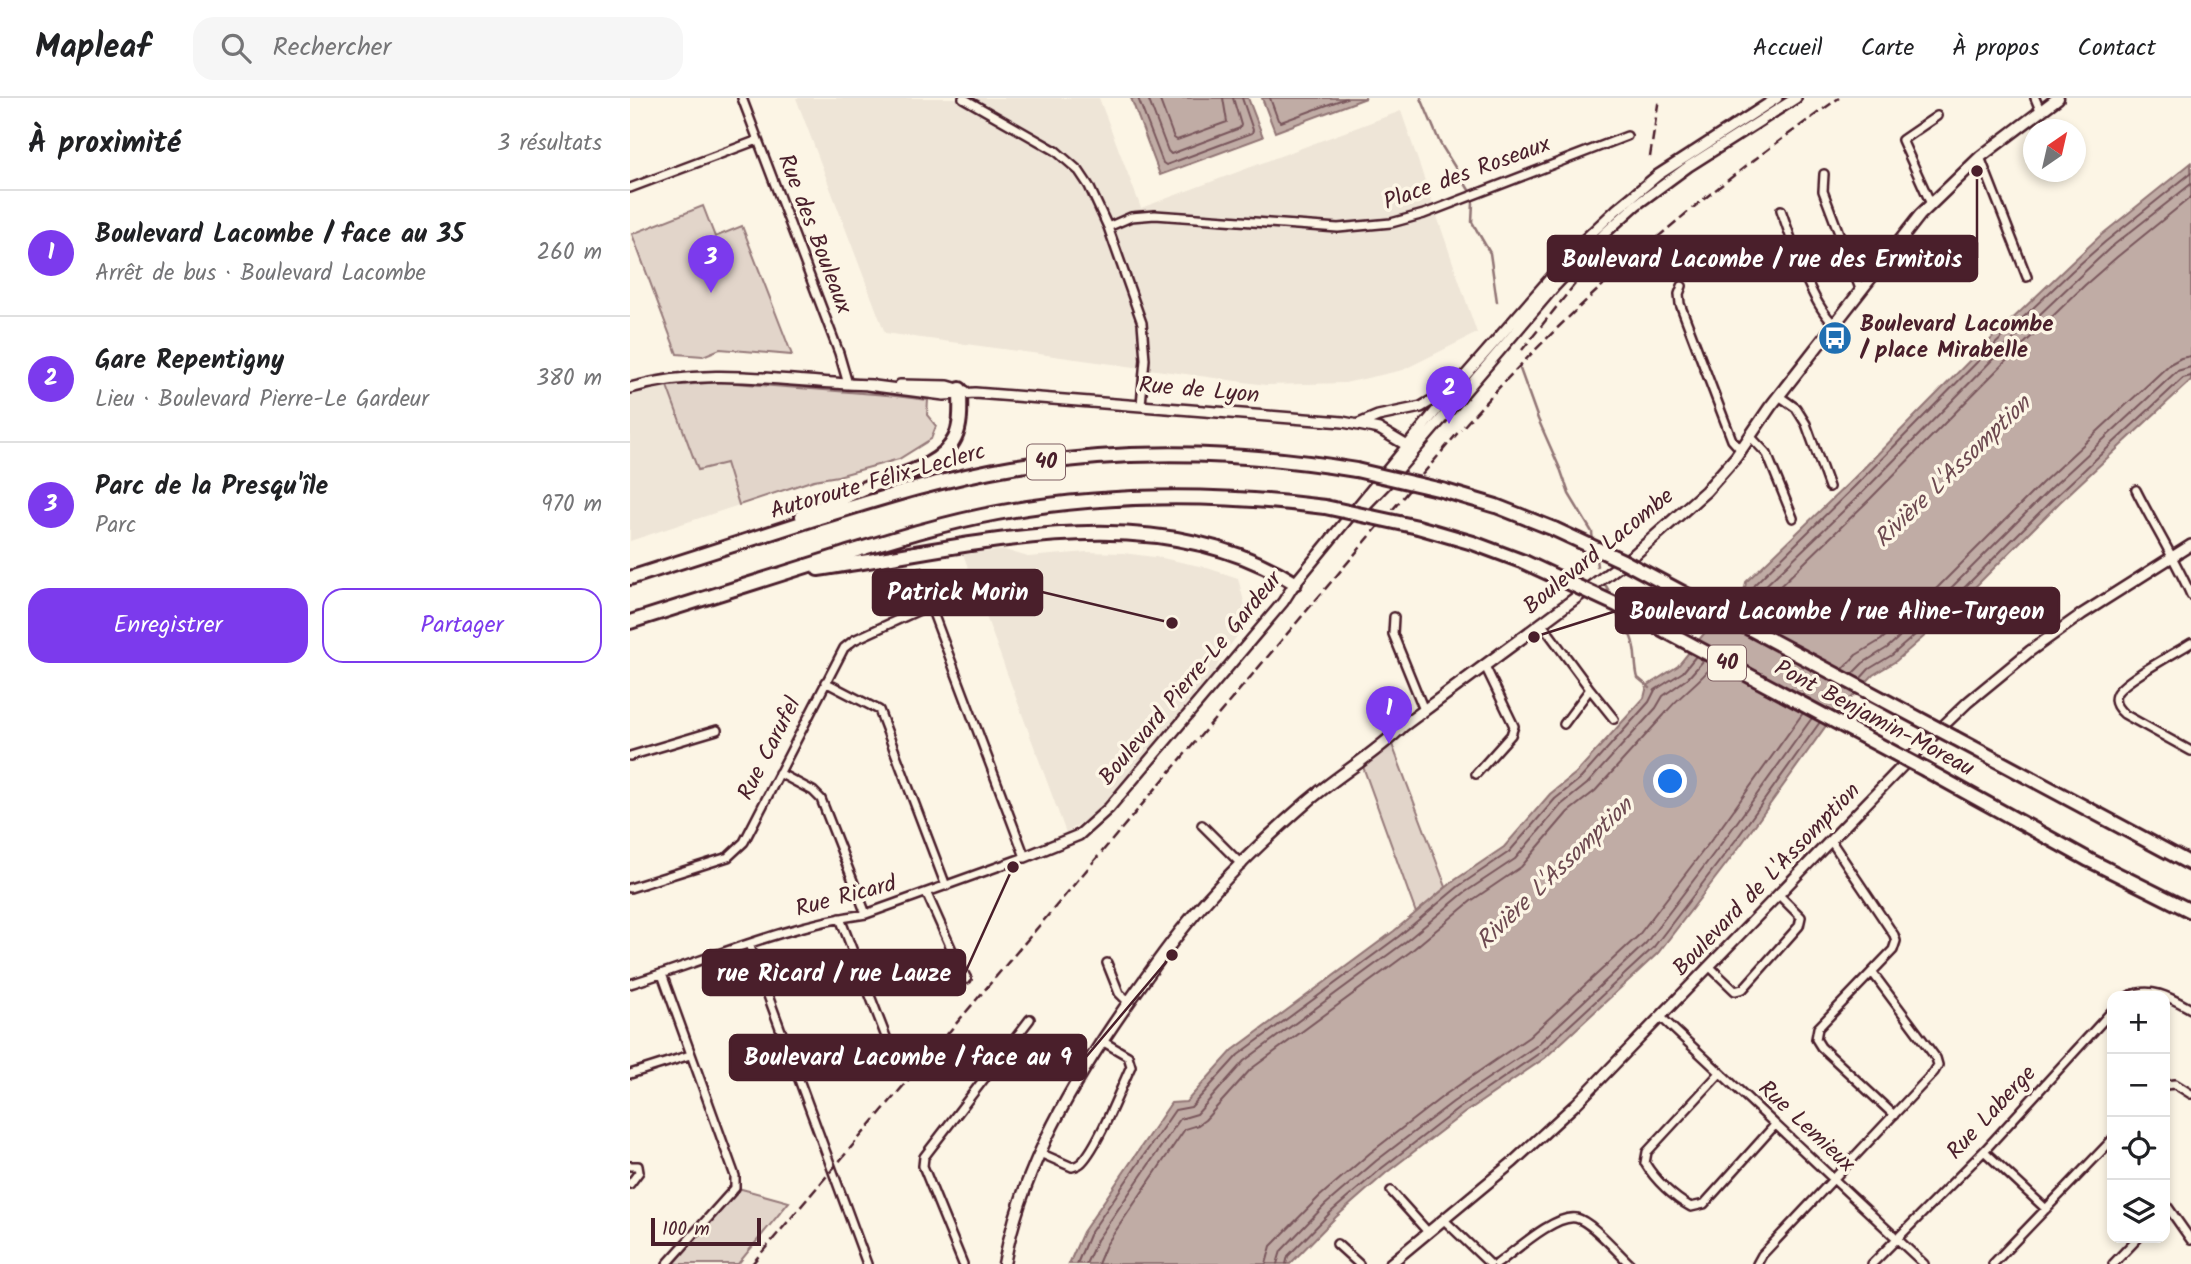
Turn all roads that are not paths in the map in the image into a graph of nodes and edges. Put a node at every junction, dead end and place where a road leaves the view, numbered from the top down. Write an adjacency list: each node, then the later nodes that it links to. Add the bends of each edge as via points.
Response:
1 (742, 98): 10 (street, Rue des Bouleaux)
2 (963, 98): 16 (street, via 1064,157 1090,186)
3 (1777, 98): 22 (street, Boulevard Pierre-Le Gardeur, via 1668,168 1616,210 1561,263)
4 (1796, 98): 29 (street, Boulevard Pierre-Le Gardeur, via 1689,166 1605,233)
5 (2035, 98): 7 (street)
6 (2058, 98): 7 (main road, Boulevard Lacombe)
7 (2040, 110): 11 (main road, Boulevard Lacombe)
8 (1937, 116): 14 (street, via 1902,141)
9 (1627, 136): 16 (street, Place des Roseaux, via 1402,221 1338,228 1155,215 1131,217)
10 (758, 140): 13 (street); 21 (street, Rue des Bouleaux)
11 (1980, 157): 14 (main road, Boulevard Lacombe); 17 (street)
12 (1824, 174): 19 (street, via 1823,191)
13 (630, 188)
14 (1931, 204): 19 (main road, Boulevard Lacombe)
15 (1781, 210): 20 (street, via 1817,303)
16 (1108, 227): 26 (street, via 1144,331)
17 (2027, 277)
18 (1682, 286): 30 (street, via 1681,304 1732,440)
19 (1860, 289): 20 (main road, Boulevard Lacombe)
20 (1835, 325): 25 (main road, Boulevard Lacombe)
21 (848, 384): 23 (street, Rue de Lyon, via 709,375); 24 (street, Rue de Lyon, via 939,386)
22 (1458, 384): 27 (street, via 1421,407); 29 (street, Boulevard Pierre-Le Gardeur)
23 (630, 388)
24 (964, 392): 26 (street, Rue de Lyon); 35 (highway, via 957,432 939,457)
25 (1779, 396): 28 (main road, Boulevard Lacombe); 31 (street, via 1796,408 1806,424)
26 (1141, 405): 27 (street, Rue de Lyon)
27 (1359, 424): 29 (street, Rue de Lyon, via 1383,431)
28 (1750, 436): 30 (main road, Boulevard Lacombe); 33 (street, via 1767,454)
29 (1411, 448): 41 (street, Boulevard Pierre-Le Gardeur)
30 (1741, 450): 46 (main road, Boulevard Lacombe, via 1664,530)
31 (1829, 488)
32 (2136, 490): 37 (street)
33 (1793, 518)
34 (1554, 529): 35 (highway, Autoroute Félix-Leclerc / 40, bridge, via 1496,506 1356,470 1222,455 1144,454 1012,467 918,488); 64 (highway, Pont Benjamin-Moreau / 40, bridge, via 1623,561)
35 (746, 541): 40 (highway, Autoroute Félix-Leclerc / 40)
36 (2191, 545): 37 (street, Boulevard de L'Assomption)
37 (2172, 557): 42 (street); 61 (street, Boulevard de L'Assomption, via 2071,622 1991,682)
38 (920, 572): 43 (street)
39 (779, 575): 41 (highway, via 1005,539 1093,531 1198,545 1249,560); 45 (highway, 40); 63 (highway, Pont Benjamin-Moreau / 40, bridge, via 945,524 996,513 1133,497 1259,500 1418,527 1524,562 1607,600)
40 (630, 578)
41 (1295, 583): 60 (street, Boulevard Pierre-Le Gardeur, via 1109,808)
42 (2191, 595)
43 (930, 605): 49 (street, Rue Carufel, via 854,640 844,648); 62 (street)
44 (1394, 617): 51 (street, via 1394,634)
45 (630, 622)
46 (1542, 624): 48 (main road, Boulevard Lacombe); 50 (street)
47 (2191, 643): 55 (street, via 2121,686 2115,699 2124,715)
48 (1485, 666): 51 (main road, Boulevard Lacombe); 58 (street, via 1514,726)
49 (825, 682): 57 (street, Rue Carufel); 66 (street, via 879,710)
50 (1590, 689): 52 (street); 53 (street)
51 (1424, 710): 65 (main road, Boulevard Lacombe, via 1309,800)
52 (1614, 719)
53 (1564, 724)
54 (717, 730): 56 (street)
55 (2191, 751)
56 (630, 756)
57 (779, 774): 67 (street, Rue Carufel, via 736,851); 71 (street, via 821,799)
58 (1476, 774)
59 (1202, 825): 65 (street)
60 (1069, 840): 62 (street, Rue Ricard)
61 (1830, 841): 69 (street, Boulevard de L'Assomption); 77 (street, via 1895,937 1893,950)
62 (1025, 858): 66 (street, Rue Ricard)
63 (2089, 860): 70 (highway, 40); 73 (highway)
64 (2191, 863)
65 (1242, 865): 82 (main road, Boulevard Lacombe, via 1187,923)
66 (946, 886): 68 (street, Rue Ricard)
67 (630, 888)
68 (927, 894): 71 (street, Rue Ricard); 79 (street)
69 (1779, 895): 76 (street, Boulevard de L'Assomption); 76 (street, via 1801,917 1799,926 1743,989 1730,988)
70 (2191, 911)
71 (866, 914): 72 (street, Rue Ricard)
72 (840, 918): 74 (street, Rue Ricard); 89 (street)
73 (2191, 921)
74 (749, 944): 78 (street, Rue Ricard); 112 (street)
75 (1107, 963): 82 (street, via 1119,993)
76 (1710, 967): 85 (street, Boulevard de L'Assomption)
77 (1872, 972): 94 (street, via 1938,1065); 94 (street, via 1818,1028 1816,1039)
78 (662, 974): 80 (street, Rue Ricard); 88 (street)
79 (967, 979)
80 (630, 984)
81 (2170, 999): 83 (street)
82 (1129, 1002): 87 (main road, Boulevard Lacombe)
83 (2191, 1009)
84 (2107, 1017): 97 (street, Rue Laberge)
85 (1661, 1018): 90 (street, Rue Lemieux); 105 (street, Boulevard de L'Assomption, via 1577,1104)
86 (1030, 1019): 113 (street, via 924,1157 923,1166)
87 (1102, 1041): 98 (main road, Boulevard Lacombe); 98 (street, via 1128,1056 1131,1066 1099,1133 1082,1162 1072,1167)
88 (690, 1055): 91 (street); 111 (street, via 735,1176 735,1188)
89 (893, 1055)
90 (1720, 1073): 95 (street, Rue Lemieux); 95 (street, via 1647,1152 1649,1171 1677,1198 1691,1207 1704,1204)
91 (630, 1074)
92 (2170, 1084): 93 (street)
93 (2191, 1094)
94 (1894, 1115): 100 (street)
95 (1775, 1125): 100 (street, Rue Lemieux)
96 (2107, 1144): 103 (street)
97 (1984, 1152): 103 (street); 107 (street, Rue Laberge)
98 (1040, 1153): 114 (main road, Boulevard Lacombe, via 1011,1225)
99 (630, 1166): 101 (street, via 638,1166 639,1172)
100 (1833, 1179): 107 (street, Rue Lemieux); 120 (street)
101 (630, 1184)
102 (1391, 1191): 106 (street)
103 (2046, 1209): 123 (street)
104 (2170, 1212): 108 (street)
105 (1444, 1220): 106 (street, Boulevard de L'Assomption); 117 (street)
106 (1428, 1232): 116 (street, Boulevard de L'Assomption)
107 (1897, 1239): 121 (street, Rue Laberge); 122 (street, Rue Lemieux)
108 (2191, 1240)
109 (2133, 1243): 124 (street)
110 (1337, 1244): 115 (street)
111 (667, 1264)
112 (867, 1264)
113 (963, 1264)
114 (1004, 1264)
115 (1359, 1264)
116 (1390, 1264)
117 (1490, 1264)
118 (1497, 1264): 119 (street, via 1557,1220 1576,1218)
119 (1629, 1264)
120 (1757, 1264)
121 (1872, 1264)
122 (1924, 1264)
123 (1993, 1264)
124 (2113, 1264)

